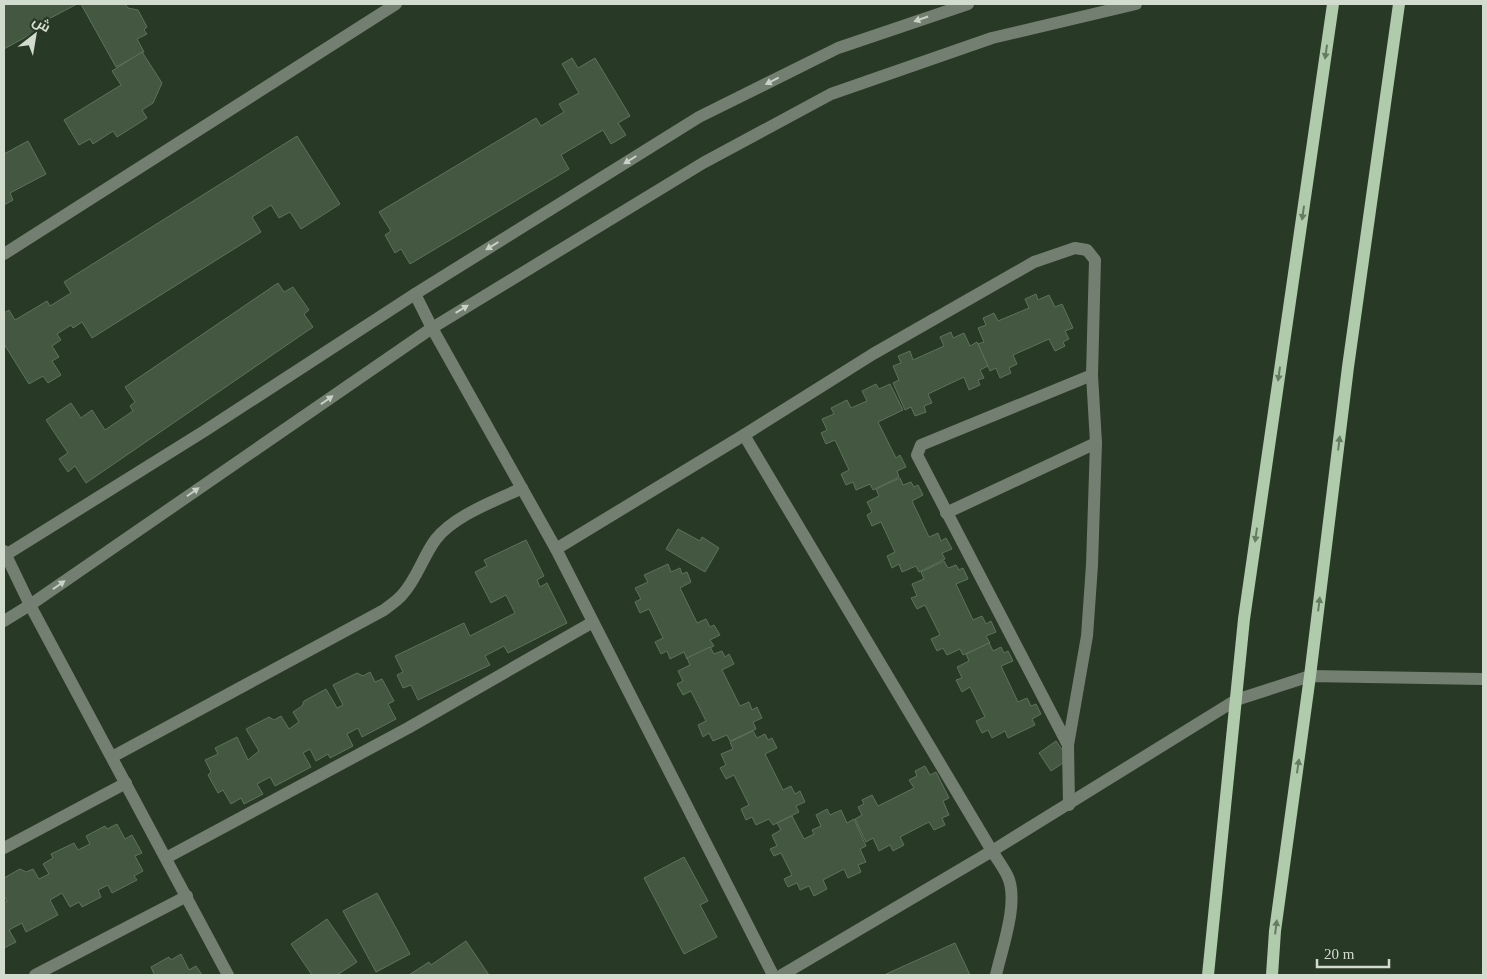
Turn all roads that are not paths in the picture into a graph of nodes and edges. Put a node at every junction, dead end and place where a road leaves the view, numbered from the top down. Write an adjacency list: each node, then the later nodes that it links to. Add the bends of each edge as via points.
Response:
1 (396, 4): 6 (street)
2 (968, 4): 7 (street, one-way to 7, via 838,48 699,117)
3 (1136, 4): 8 (street, one-way to 3, via 703,163 831,94 992,38)
4 (1333, 4): 21 (main road, one-way to 21, via 1244,620)
5 (1399, 4): 19 (main road, one-way to 5, via 1348,367)
6 (4, 254)
7 (415, 294): 8 (street); 15 (street, via 206,430)
8 (432, 328): 12 (street); 16 (street, one-way to 8)
9 (1092, 375): 10 (street, via 1095,260 1087,250 1074,248 1034,262 873,354); 11 (street); 13 (street, via 922,444 917,455 919,461)
10 (744, 436): 14 (street); 27 (street)
11 (1096, 443): 13 (street); 22 (street, via 1087,636)
12 (522, 488): 14 (street); 23 (street, via 480,507 436,538 402,596 384,610)
13 (946, 513): 22 (street)
14 (556, 549): 18 (street)
15 (4, 554): 16 (street)
16 (30, 605): 17 (street); 23 (street)
17 (4, 621)
18 (593, 622): 28 (street, via 408,728); 32 (street)
19 (1310, 676): 20 (street); 21 (street); 36 (main road, one-way to 19, via 1275,931)
20 (1483, 679)
21 (1236, 700): 25 (street); 35 (main road)
22 (1068, 744): 25 (street)
23 (112, 757): 24 (street)
24 (126, 783): 26 (street); 28 (street)
25 (1069, 805): 27 (street)
26 (4, 848)
27 (992, 852): 33 (street); 34 (street, via 1008,876 1012,890 1011,910)
28 (166, 858): 29 (street)
29 (187, 896): 30 (street); 31 (street)
30 (35, 975)
31 (228, 975)
32 (773, 975)
33 (782, 975)
34 (996, 975)
35 (1208, 975)
36 (1272, 975)

